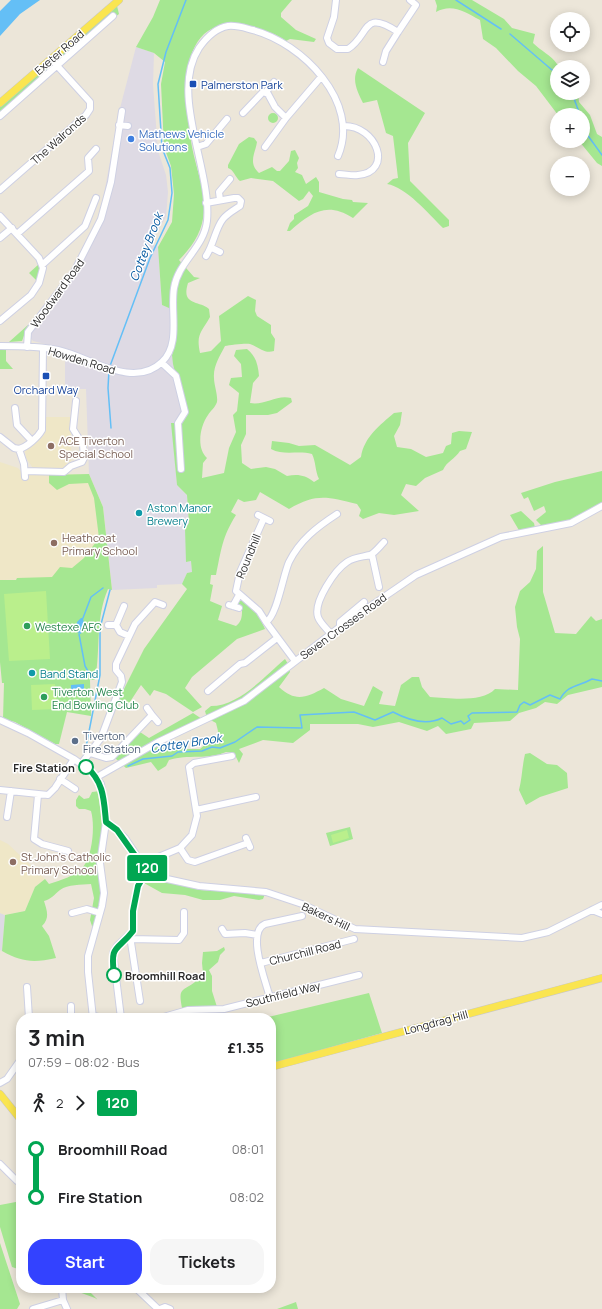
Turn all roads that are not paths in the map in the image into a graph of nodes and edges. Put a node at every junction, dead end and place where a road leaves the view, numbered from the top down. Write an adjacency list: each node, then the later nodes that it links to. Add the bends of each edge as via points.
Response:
1 (119, 0): 6 (main road, Exeter Road)
2 (336, 0): 5 (street, via 327,38 329,43 338,49 350,47 366,27 373,23 384,23)
3 (410, 0): 5 (street, via 419,6)
4 (113, 16): 8 (street)
5 (398, 32): 7 (street, via 386,51)
6 (51, 59): 8 (street, The Walronds); 12 (main road, Exeter Road)
7 (383, 62)
8 (57, 65): 15 (street); 27 (street, The Walronds, via 90,102 90,109)
9 (321, 77): 16 (street); 20 (street, via 339,108); 21 (street, via 290,48 273,38 237,26 220,29 208,37 200,47 191,69 191,116)
10 (274, 82): 11 (street)
11 (266, 92): 14 (street, via 260,93); 16 (street, via 275,108)
12 (0, 103)
13 (122, 112): 18 (street, Woodward Road)
14 (242, 113)
15 (0, 116)
16 (286, 118): 22 (street)
17 (227, 119): 21 (street, via 216,127 206,144)
18 (119, 124): 19 (street); 41 (street, Woodward Road, via 108,194 97,230 66,284 28,332)
19 (128, 126)
20 (343, 126): 24 (street); 25 (street, via 358,128 366,134 377,147 379,157 374,167 363,174)
21 (197, 147): 30 (street)
22 (265, 147)
23 (96, 149): 33 (street, via 88,158 92,171)
24 (338, 156)
25 (339, 174)
26 (230, 179): 29 (street, via 219,192)
27 (0, 190)
28 (96, 198): 38 (street, via 85,226)
29 (220, 200): 30 (street); 35 (street, via 238,198 241,204 221,222)
30 (206, 203): 43 (street, via 207,219 202,240 178,272 174,289 173,343)
31 (0, 216): 32 (street)
32 (12, 228): 33 (street); 34 (street)
33 (17, 234): 38 (street)
34 (0, 238)
35 (212, 248): 36 (street); 37 (street)
36 (220, 252)
37 (206, 256)
38 (42, 265): 39 (street, via 43,272 31,294 14,305)
39 (1, 318)
40 (0, 346): 41 (street, Howden Road)
41 (27, 347): 42 (street, Howden Road)
42 (43, 348): 43 (street, Howden Road, via 61,351 126,373 143,373); 49 (street, via 43,424 40,435)
43 (162, 362): 51 (street, via 176,376 185,412 178,423)
44 (76, 401): 46 (street)
45 (15, 408): 49 (street, via 17,425)
46 (76, 409): 47 (street); 50 (street, via 74,432 83,442 84,458 80,464 60,473 25,474)
47 (84, 409)
48 (0, 437): 50 (street)
49 (32, 441): 50 (street)
50 (18, 449)
51 (181, 469)
52 (602, 506): 66 (street, Seven Crosses Road, via 571,523 501,537 416,575)
53 (258, 515): 58 (street, Roundhill, via 267,519 238,577 236,591)
54 (335, 517): 63 (street, via 313,530 295,551 285,571 272,616)
55 (384, 542): 56 (street)
56 (372, 554): 57 (street); 67 (street, via 347,562 334,575 324,593 318,608 318,617)
57 (379, 588)
58 (239, 595): 62 (street, Roundhill); 63 (street, Roundhill, via 253,605)
59 (364, 602): 66 (street, via 340,622)
60 (162, 605): 68 (street, via 155,599)
61 (124, 606): 65 (street)
62 (234, 607)
63 (266, 622): 69 (street, Roundhill)
64 (108, 625): 65 (street)
65 (116, 625): 68 (street, via 120,632)
66 (340, 627): 67 (street, Seven Crosses Road)
67 (331, 634): 70 (street, Seven Crosses Road)
68 (129, 636): 76 (street, via 116,667 122,682 101,738)
69 (277, 638): 70 (street, Roundhill); 71 (street)
70 (294, 661): 80 (street, Seven Crosses Road, via 244,701 158,742)
71 (208, 691)
72 (147, 708): 73 (street)
73 (152, 715): 75 (street); 76 (street, via 112,757 106,758)
74 (0, 722): 78 (street, via 28,733)
75 (158, 722)
76 (90, 753): 79 (street)
77 (228, 755): 87 (street, via 194,763 189,767)
78 (74, 759): 79 (street); 81 (street)
79 (81, 764): 80 (street)
80 (97, 777): 89 (street, via 103,793)
81 (60, 779): 82 (street); 85 (street, via 50,793)
82 (75, 789)
83 (0, 790): 84 (street)
84 (11, 791): 85 (street); 88 (street)
85 (38, 795): 92 (street, via 34,839 42,844)
86 (257, 797): 87 (street)
87 (196, 810): 91 (street, via 195,829 189,840)
88 (7, 817)
89 (106, 822): 93 (street, Bakers Hill, via 124,838); 97 (street, via 100,863 104,892)
90 (248, 843): 91 (street, via 195,862 188,860)
91 (180, 848): 93 (street)
92 (68, 851)
93 (143, 865): 94 (street, Bakers Hill)
94 (151, 872): 96 (street, Bakers Hill, via 167,879 199,886 266,892 302,904 347,926 368,931 522,938 548,932); 104 (street, via 138,886 133,911 134,929)
95 (602, 905): 96 (street, Bakers Hill)
96 (592, 910): 99 (street)
97 (100, 913): 98 (street, via 87,909); 115 (street, via 88,956)
98 (77, 914)
99 (602, 914)
100 (186, 916): 104 (street, via 184,933 179,940)
101 (302, 916): 103 (street, via 263,925)
102 (222, 929): 103 (street, via 225,934)
103 (257, 935): 106 (street, via 256,944)
104 (130, 937): 111 (street); 116 (street, via 115,949 112,957)
105 (350, 939): 106 (street, Churchill Road)
106 (261, 963): 110 (street)
107 (359, 975): 110 (street, Southfield Way)
108 (602, 978): 119 (main road, Longdrag Hill)
109 (27, 988): 113 (street)
110 (270, 998): 117 (street, Southfield Way, via 216,1010 188,1010)
111 (140, 1001)
112 (71, 1006): 114 (street)
113 (28, 1013)
114 (71, 1013)
115 (92, 1013)
116 (120, 1013)
117 (178, 1013)
118 (16, 1066): 120 (street, via 7,1080)
119 (276, 1066)
120 (0, 1083)
121 (0, 1094): 122 (main road)
122 (16, 1115)
123 (0, 1164): 124 (street)
124 (16, 1180)
125 (62, 1293): 127 (street)
126 (141, 1293): 130 (street)
127 (63, 1300): 128 (street); 129 (street)
128 (33, 1309)
129 (67, 1309)
130 (159, 1309): 131 (street)
131 (170, 1309)

